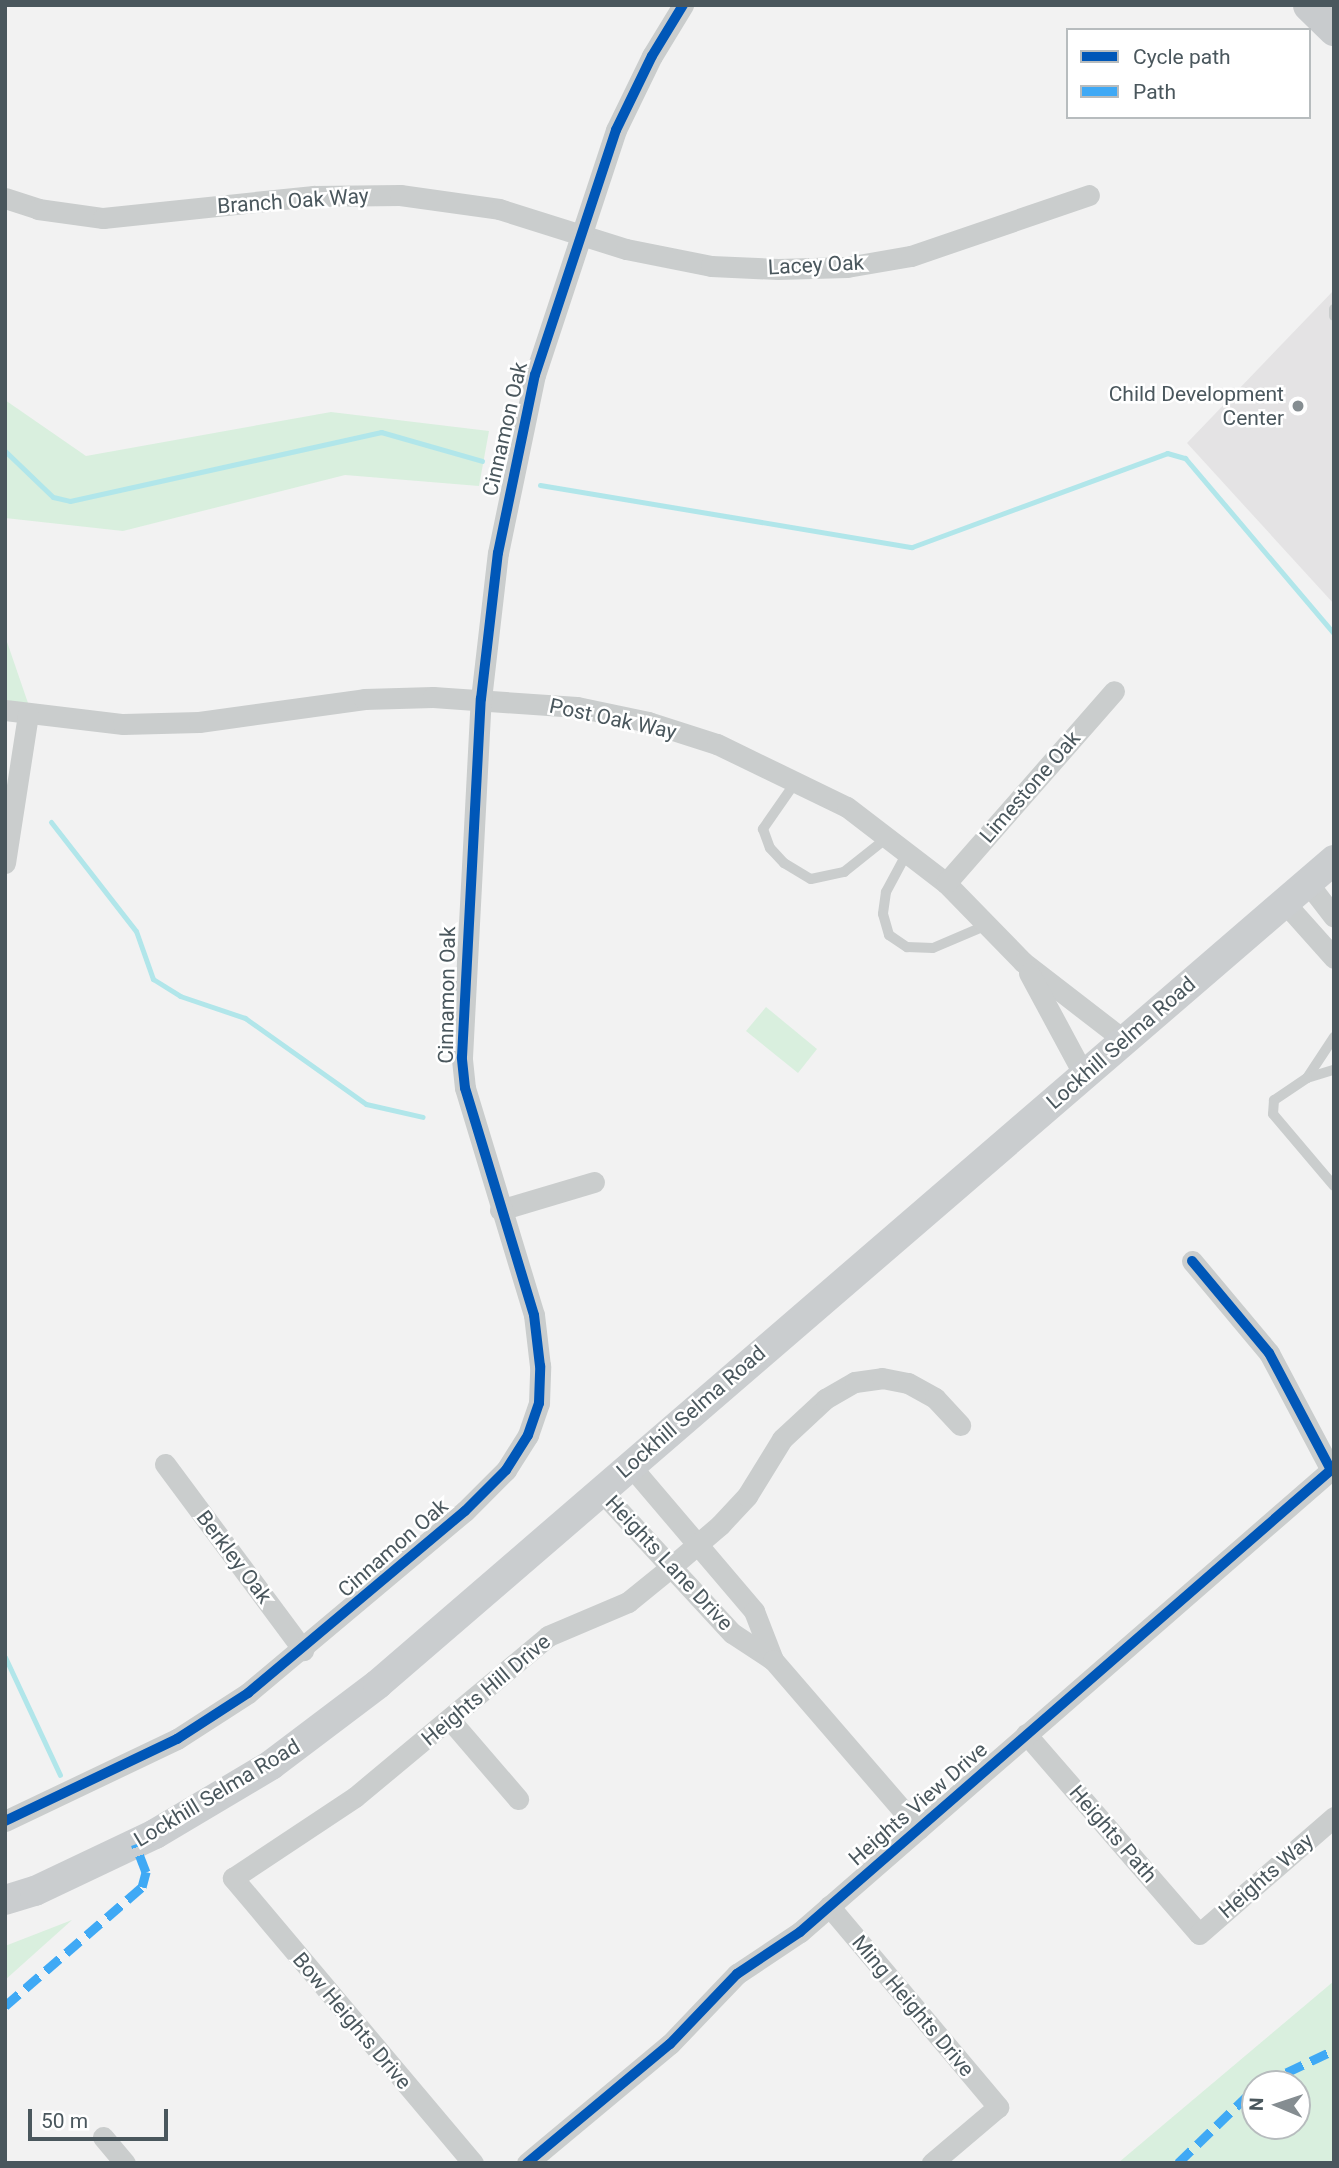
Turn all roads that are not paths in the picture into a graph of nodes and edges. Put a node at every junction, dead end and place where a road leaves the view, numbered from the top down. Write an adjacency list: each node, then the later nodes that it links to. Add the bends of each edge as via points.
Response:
1 (683, 5): 6 (street, Cinnamon Oak, via 616,130)
2 (1309, 5): 3 (main road)
3 (1334, 29)
4 (1089, 195): 6 (street, Lacey Oak, via 911,256 847,267 711,266 626,249)
5 (5, 198): 6 (street, Branch Oak Way, via 38,209 103,218 314,196 400,195 499,209)
6 (579, 233): 10 (street, Cinnamon Oak, via 535,375 498,553)
7 (1334, 309): 8 (lane)
8 (1334, 316)
9 (1114, 691): 19 (street, Limestone Oak)
10 (481, 699): 12 (street, Post Oak Way, via 364,699 199,722 123,724); 13 (street, Post Oak Way, via 577,707 648,722 718,744); 32 (street, Cinnamon Oak, via 462,1057 465,1088)
11 (5, 710): 12 (street, Post Oak Way)
12 (29, 715): 17 (street)
13 (797, 780): 14 (street, Post Oak Way, via 847,807); 14 (lane, via 763,829 771,848 785,863 811,879 844,872)
14 (888, 837): 15 (street, Post Oak Way)
15 (908, 851): 19 (street, Post Oak Way); 22 (lane, via 887,892 883,914 889,935 906,947 933,948)
16 (1334, 860): 18 (main road, Lockhill Selma Road)
17 (5, 863)
18 (1307, 882): 20 (main road, Lockhill Selma Road); 21 (street)
19 (946, 883): 22 (street, Post Oak Way)
20 (1284, 902): 23 (street); 26 (main road, Lockhill Selma Road)
21 (1334, 917)
22 (986, 925): 24 (street, Post Oak Way)
23 (1334, 958)
24 (1023, 962): 26 (street, Post Oak Way); 28 (street, Post Oak Way)
25 (1334, 1037): 29 (lane)
26 (1124, 1040): 28 (main road, Lockhill Selma Road)
27 (1334, 1070): 29 (lane)
28 (1084, 1074): 36 (main road, Lockhill Selma Road)
29 (1307, 1078): 31 (lane, via 1271,1107)
30 (594, 1182): 32 (street)
31 (1334, 1186)
32 (500, 1210): 40 (street, Cinnamon Oak, via 534,1315 539,1403 528,1435 506,1470 465,1511)
33 (1192, 1261): 43 (street, Heights View Drive, via 1269,1353 1331,1470)
34 (960, 1425): 38 (street, Heights Hill Drive, via 935,1398 908,1383 882,1378 855,1382 802,1417 747,1496)
35 (165, 1464): 40 (street, Berkley Oak)
36 (629, 1464): 37 (main road, Lockhill Selma Road); 38 (street, Heights Lane Drive)
37 (600, 1490): 39 (street, Heights Lane Drive); 49 (main road, Lockhill Selma Road, via 378,1684 271,1765 155,1834 35,1891)
38 (698, 1546): 39 (street, Heights Hill Drive); 41 (street, Heights Lane Drive, via 754,1611)
39 (671, 1567): 41 (street, Heights Lane Drive, via 732,1633); 42 (street, Heights Hill Drive, via 628,1602 548,1636)
40 (303, 1650): 46 (street, Cinnamon Oak, via 177,1739)
41 (773, 1660): 47 (street, Heights Lane Drive)
42 (451, 1721): 44 (street); 48 (street, Heights Hill Drive, via 355,1797)
43 (1026, 1734): 47 (street, Heights View Drive); 51 (street, Heights Path)
44 (519, 1799)
45 (1334, 1817): 51 (street, Heights Way)
46 (5, 1821)
47 (919, 1829): 50 (street, Heights View Drive)
48 (233, 1878): 54 (street, Bow Heights Drive)
49 (5, 1900)
50 (829, 1906): 55 (street, Heights View Drive, via 737,1974 670,2044); 56 (street, Ming Heights Drive, via 998,2107)
51 (1199, 1934)
52 (103, 2137): 53 (street)
53 (125, 2163)
54 (473, 2163)
55 (527, 2163)
56 (932, 2163)

